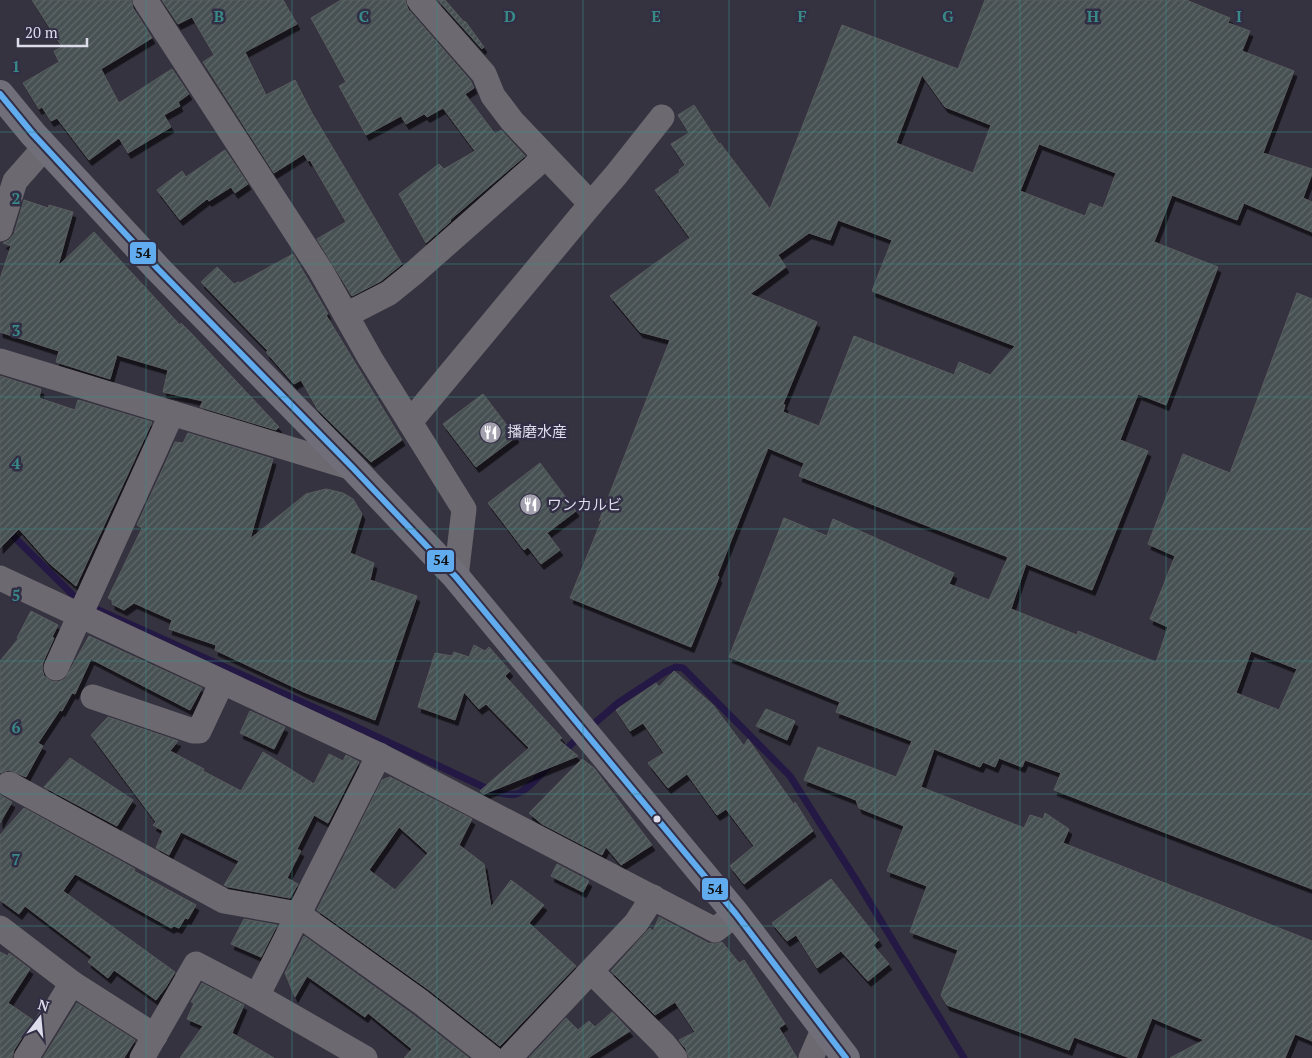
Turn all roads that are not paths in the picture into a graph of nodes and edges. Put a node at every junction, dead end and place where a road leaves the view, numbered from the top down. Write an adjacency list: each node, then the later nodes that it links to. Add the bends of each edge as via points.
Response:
1 (145, 0): 9 (street, via 321,271)
2 (420, 0): 6 (street, via 484,74 493,96)
3 (0, 94): 5 (highway)
4 (662, 117): 7 (street)
5 (45, 148): 8 (street, via 15,181); 13 (highway)
6 (543, 156): 7 (street); 9 (street, via 389,293)
7 (590, 204): 12 (street)
8 (0, 229)
9 (346, 315): 12 (street)
10 (0, 360): 11 (street)
11 (172, 413): 13 (street); 16 (street)
12 (410, 422): 14 (street, via 464,509)
13 (353, 468): 14 (highway)
14 (456, 577): 24 (highway)
15 (0, 578): 16 (street)
16 (84, 607): 17 (street); 18 (street)
17 (56, 668)
18 (222, 682): 19 (street, via 199,731); 20 (street)
19 (93, 697)
20 (379, 756): 22 (street); 23 (street)
21 (9, 784): 23 (street, via 224,901)
22 (653, 897): 24 (street, via 715,930); 26 (street, via 636,923)
23 (298, 914): 28 (street); 34 (street, via 421,1002)
24 (736, 914): 29 (highway)
25 (0, 928): 27 (street)
26 (591, 971): 35 (street); 36 (street)
27 (72, 983): 30 (street); 31 (street)
28 (257, 996): 30 (street, via 196,964); 33 (street)
29 (824, 1028): 37 (street); 38 (highway)
30 (155, 1036): 32 (street)
31 (26, 1058)
32 (142, 1058)
33 (365, 1058)
34 (492, 1058)
35 (509, 1058)
36 (676, 1058)
37 (811, 1058)
38 (846, 1058)

